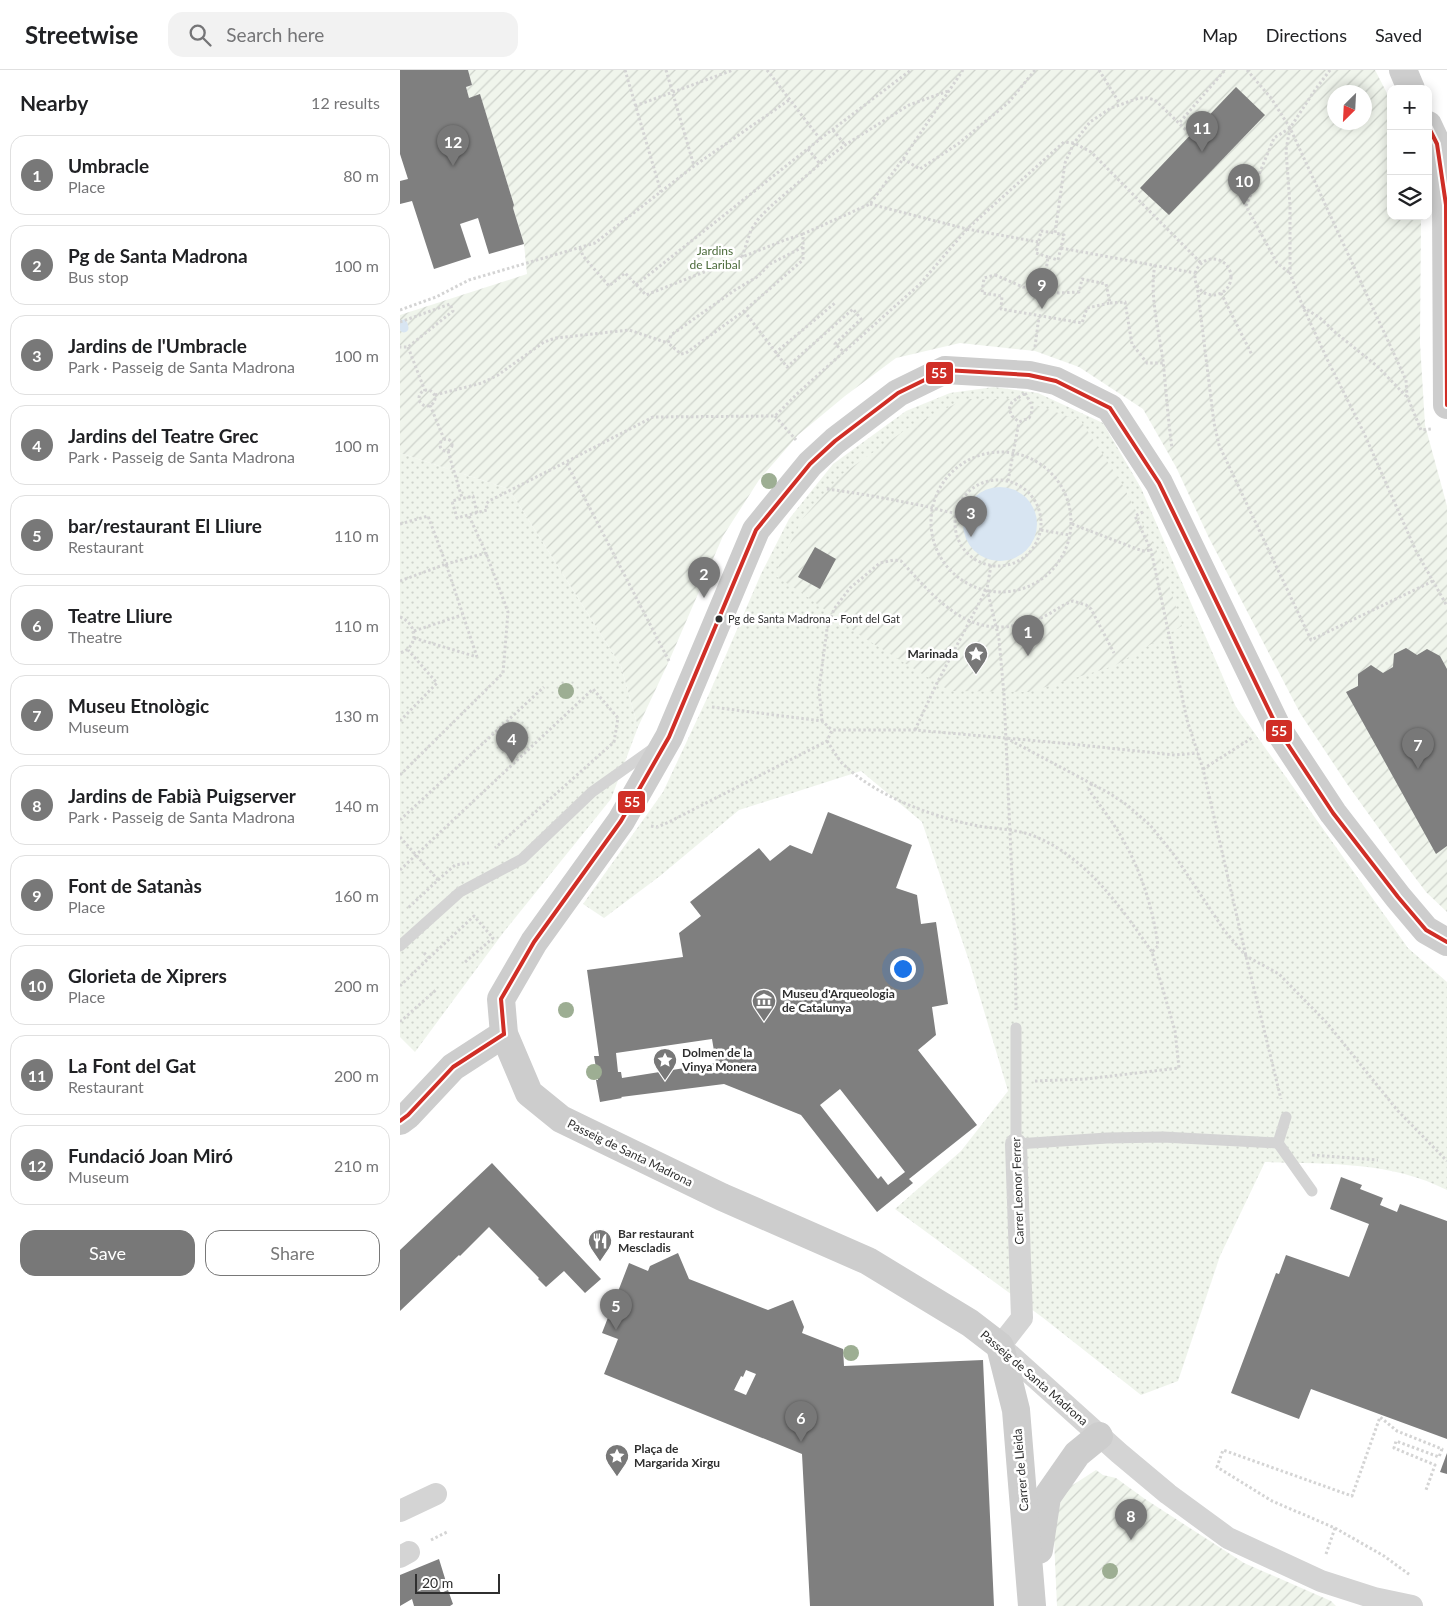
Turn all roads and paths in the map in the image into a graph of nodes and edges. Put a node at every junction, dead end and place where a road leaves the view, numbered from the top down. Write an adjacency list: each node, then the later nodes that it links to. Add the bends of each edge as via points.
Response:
1 (624, 70): 18 (path)
2 (666, 70): 15 (path)
3 (733, 70): 15 (path)
4 (767, 70): 16 (path)
5 (911, 70): 21 (path)
6 (963, 70): 14 (path)
7 (1035, 70): 28 (path, via 1009,102 950,149 920,169)
8 (1099, 70): 17 (path)
9 (1225, 70): 19 (path)
10 (1247, 70): 20 (path)
11 (1330, 70): 20 (path)
12 (1403, 70): 13 (street)
13 (1409, 85)
14 (949, 90): 26 (path, via 909,105); 28 (path)
15 (672, 92): 18 (path); 30 (path)
16 (788, 100): 24 (path); 30 (path)
17 (1120, 104): 19 (path, via 1139,98 1155,100); 25 (path, via 1090,122)
18 (635, 106): 31 (path)
19 (1180, 122): 22 (path)
20 (1290, 128): 45 (path, via 1286,150); 45 (path, via 1274,138 1246,206 1277,263); 67 (path, via 1406,380)
21 (832, 130): 24 (path); 26 (path)
22 (1187, 130)
23 (1430, 130): 70 (street, via 1437,144 1446,205)
24 (820, 139): 27 (path)
25 (1074, 143): 33 (path, via 1064,142); 34 (path, via 1064,163); 42 (path, via 1091,152)
26 (845, 145): 29 (path)
27 (808, 149): 29 (path); 47 (path)
28 (903, 159): 32 (path)
29 (820, 164): 40 (path, via 759,218)
30 (694, 166): 31 (path)
31 (661, 192): 38 (path, via 595,243)
32 (870, 204): 33 (path); 35 (path)
33 (968, 229): 36 (path); 61 (path, via 920,284)
34 (1055, 233): 36 (path, via 1041,230); 39 (path, via 1064,235)
35 (803, 234): 37 (path); 40 (path)
36 (1038, 242): 41 (path, via 1036,253)
37 (803, 247): 54 (path, via 803,260); 57 (path, via 770,264 671,336)
38 (580, 248): 47 (path, via 582,256 609,286 626,273); 53 (path, via 468,280 436,297)
39 (1061, 248): 41 (path, via 1058,260); 43 (path)
40 (742, 257): 47 (path, via 646,295)
41 (1048, 257): 48 (path)
42 (1201, 263): 44 (path); 49 (path, via 1212,259 1228,266 1229,284)
43 (1155, 265): 44 (path); 64 (path, via 1155,304)
44 (1195, 273): 46 (path)
45 (1290, 273): 52 (path)
46 (1197, 284): 49 (path, via 1204,293); 95 (path, via 1219,445 1311,640)
47 (636, 285)
48 (1043, 290): 50 (path, via 1079,292 1082,279 1106,284); 55 (path, via 1023,287 995,275 984,278 982,282 982,293 1002,296 1001,309)
49 (1221, 293): 63 (path)
50 (1110, 302): 55 (path, via 1087,308 1082,323); 64 (path, via 1125,302 1132,344 1147,363)
51 (836, 303): 62 (path)
52 (1303, 308): 67 (path, via 1320,318 1377,366); 95 (path)
53 (400, 310)
54 (744, 310): 57 (path, via 686,353 681,354); 62 (path)
55 (1039, 316): 60 (path)
56 (400, 321): 59 (path, via 450,304 453,311)
57 (668, 342): 66 (path, via 628,330 556,338 544,342 482,383)
58 (400, 347): 59 (path)
59 (408, 348): 65 (path)
60 (1035, 351)
61 (844, 352): 62 (path, via 835,344 861,319 853,309 787,367); 69 (path)
62 (775, 353)
63 (1252, 355)
64 (1163, 363): 76 (path)
65 (425, 391): 66 (path); 68 (path, via 420,401)
66 (435, 395): 68 (path)
67 (1407, 396): 70 (path, via 1421,430)
68 (430, 406): 72 (path)
69 (775, 416): 73 (path); 77 (path, via 653,417)
70 (1441, 417)
71 (1019, 422): 71 (path, via 1029,418 1033,412 1025,393 1009,408); 75 (path)
72 (444, 439): 74 (path, via 440,448); 74 (path, via 452,443)
73 (798, 442)
74 (448, 451): 80 (path)
75 (1013, 453): 78 (path); 81 (path, via 992,452 971,458 953,471 940,488); 87 (path, via 1032,459 1049,470 1062,486 1070,504)
76 (1172, 456)
77 (566, 462): 83 (path, via 489,501 487,510); 107 (path, via 670,661)
78 (1008, 481): 84 (path, via 981,483 969,491); 88 (path, via 1022,486 1033,497 1040,510)
79 (820, 488): 81 (path, via 868,494)
80 (462, 498): 83 (path, via 473,496); 85 (path, via 452,501 457,518)
81 (932, 508): 84 (path); 96 (path, via 932,531 938,552 951,570 969,584)
82 (1143, 512): 90 (path, via 1135,516)
83 (478, 513): 85 (path)
84 (957, 513): 93 (path, via 956,531 965,552)
85 (469, 516): 91 (path)
86 (400, 524): 92 (path, via 428,516)
87 (1072, 524): 89 (path); 90 (path, via 1144,551)
88 (1041, 530): 89 (path); 93 (path, via 1030,552 1018,562)
89 (1069, 535): 96 (path, via 1067,548 1055,568 1036,582 1014,591)
90 (1151, 550): 118 (path, via 1187,720)
91 (486, 553): 92 (path); 120 (path, via 508,612 503,673)
92 (446, 564): 94 (path); 98 (path)
93 (991, 566): 96 (path)
94 (400, 581)
95 (1433, 581): 97 (path)
96 (987, 589): 100 (path); 101 (path)
97 (1447, 606)
98 (462, 615): 102 (path); 103 (path, via 477,657)
99 (400, 617): 102 (path, via 409,622)
100 (970, 621): 101 (path); 111 (path, via 955,614 931,594 901,561 880,563 850,588 834,609 826,629 819,689); 113 (path)
101 (997, 628): 106 (path, via 1032,621 1073,601 1091,609); 116 (path)
102 (414, 631): 103 (path)
103 (414, 638): 104 (path)
104 (408, 650): 105 (path); 110 (path, via 437,684)
105 (400, 653)
106 (1114, 653)
107 (674, 663)
108 (544, 687): 122 (path)
109 (710, 707): 111 (path)
110 (400, 721)
111 (822, 721): 112 (path)
112 (832, 730): 113 (path); 117 (path)
113 (915, 730): 116 (path)
114 (1258, 734): 119 (path)
115 (669, 737): 132 (street, Passeig de Santa Madrona, via 756,530 810,464 835,441 898,393 945,370 1029,375 1056,381 1110,408 1159,483 1279,731 1332,813 1398,897 1426,930); 133 (lane, via 592,792 522,860 460,892); 141 (street, Passeig de Santa Madrona, via 621,821 534,942 501,999)
116 (1006, 738): 118 (path, via 1174,755); 121 (path); 124 (path)
117 (826, 741): 123 (path, via 668,822 657,827); 124 (path, via 860,778 898,799 928,812 977,826)
118 (1198, 753): 119 (path)
119 (1204, 769): 135 (path)
120 (400, 775)
121 (1092, 783): 134 (path, via 1089,790 1127,846 1142,881 1157,936 1158,946); 135 (path, via 1127,805 1150,825 1176,856 1224,930)
122 (400, 820)
123 (648, 825)
124 (1010, 830): 134 (path, via 1034,836 1071,858 1114,899); 140 (path)
125 (400, 837): 127 (path)
126 (495, 849): 127 (path, via 614,742 618,718 593,689)
127 (416, 856): 129 (path); 130 (path)
128 (472, 863): 130 (path, via 455,864)
129 (400, 870)
130 (438, 880): 131 (path)
131 (407, 910)
132 (1447, 942)
133 (400, 946)
134 (1152, 952): 142 (path, via 1175,1031 1179,1068 1086,1079)
135 (1246, 956): 143 (path); 149 (path, via 1279,974 1320,1016 1398,1111)
136 (429, 958): 137 (path, via 474,916 493,938)
137 (464, 963)
138 (437, 989): 139 (path)
139 (400, 1020)
140 (1016, 1028): 142 (lane, Carrer Leonor Ferrer)
141 (504, 1034): 144 (street, via 453,1067); 151 (street, Passeig de Santa Madrona, via 528,1093 561,1119 722,1197 868,1261 970,1323)
142 (1016, 1082): 146 (lane, Carrer Leonor Ferrer)
143 (1286, 1117): 145 (lane)
144 (400, 1121)
145 (1278, 1143): 146 (lane, via 1162,1137); 150 (lane)
146 (1016, 1144): 151 (street, Carrer Leonor Ferrer, via 1022,1318)
147 (1308, 1154): 148 (path)
148 (1378, 1160)
149 (1447, 1160)
150 (1312, 1191)
151 (1000, 1346): 152 (street, Passeig de Santa Madrona); 159 (street, Carrer de Lleida, via 1016,1410)
152 (1098, 1436): 159 (street, Carrer de Lleida, via 1078,1454 1047,1497); 160 (street, Passeig de Santa Madrona, via 1228,1538 1321,1580 1374,1598)
153 (1426, 1490): 156 (path, via 1435,1465 1394,1448 1396,1441 1439,1457 1442,1449 1397,1431 1380,1417 1352,1496 1223,1450 1218,1467 1272,1501)
154 (436, 1494): 155 (street)
155 (400, 1512)
156 (1335, 1528): 157 (path); 158 (path)
157 (1325, 1557)
158 (1410, 1575)
159 (1032, 1601)
160 (1412, 1606)

